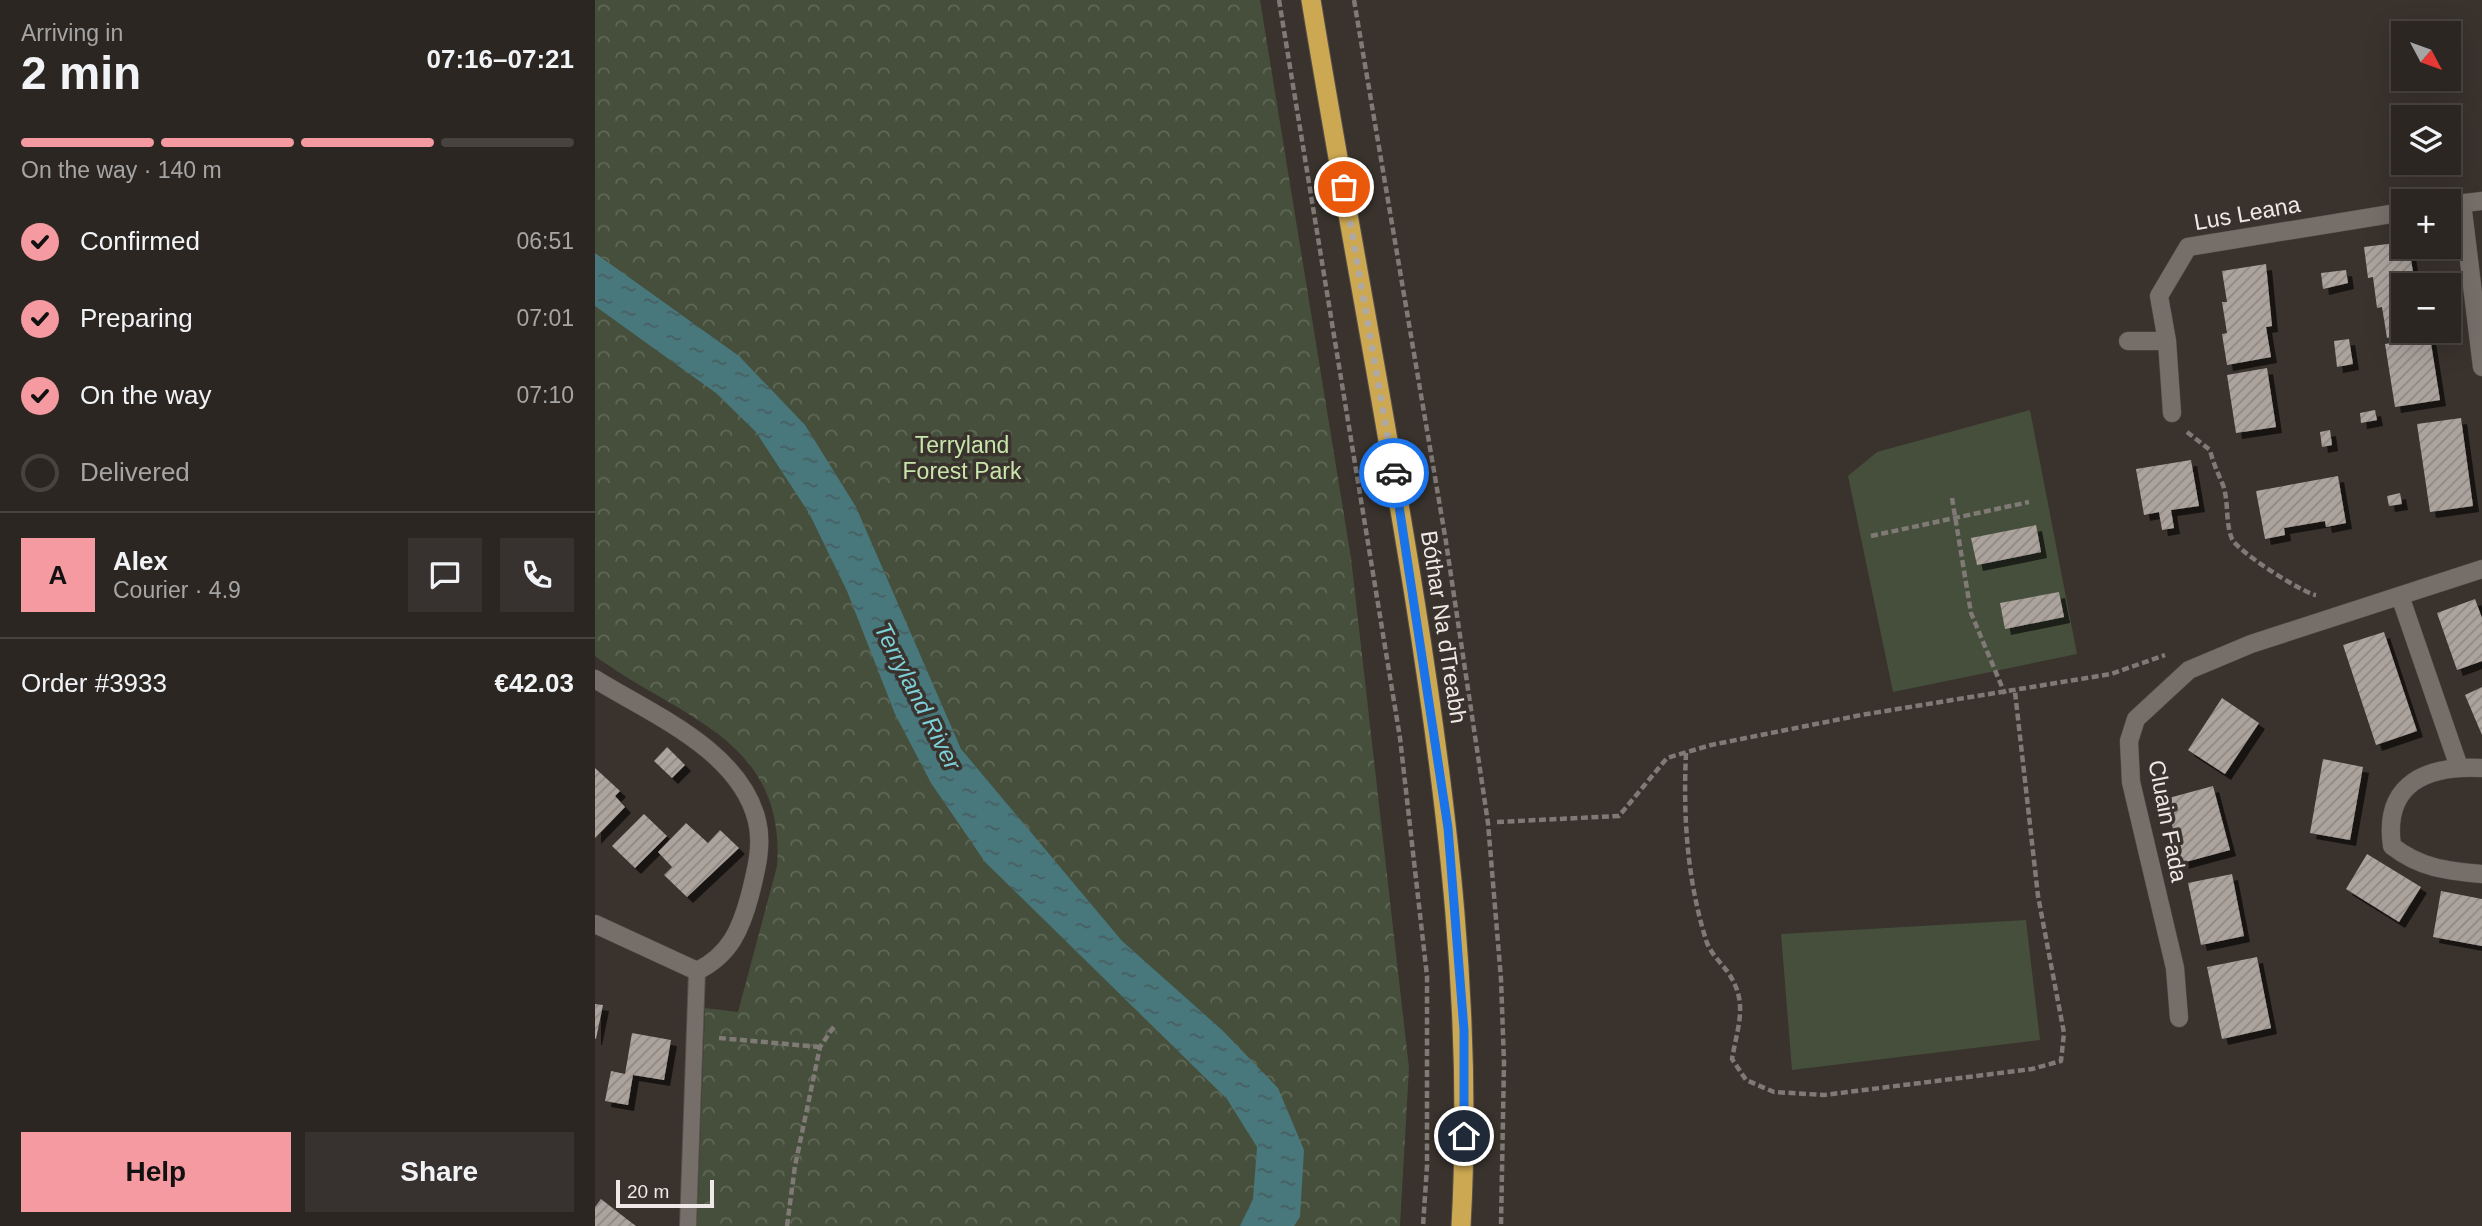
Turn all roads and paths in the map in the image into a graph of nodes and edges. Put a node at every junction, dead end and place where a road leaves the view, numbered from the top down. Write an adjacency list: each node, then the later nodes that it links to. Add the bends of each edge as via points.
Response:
1 (1279, 0): 36 (path, via 1402,752 1427,976)
2 (1311, 0): 37 (highway, Bóthar Na dTreabh, via 1444,789 1464,1030)
3 (1354, 0): 38 (path, via 1448,555 1488,823 1503,1027)
4 (2482, 201): 5 (street)
5 (2461, 203)
6 (2391, 214): 9 (street, Lus Leana, via 2188,247 2158,296)
7 (2461, 240): 10 (street)
8 (2128, 341): 9 (street)
9 (2167, 341): 11 (street, Lus Leana)
10 (2482, 367)
11 (2172, 413): 18 (path, via 2210,450 2223,486 2232,539 2239,550 2254,556 2297,590 2330,597)
12 (1952, 498): 14 (path)
13 (2029, 502): 14 (path)
14 (1955, 517): 15 (path); 22 (path, via 1971,613)
15 (1871, 536)
16 (2482, 569): 17 (street, Cluain Fada)
17 (2400, 596): 18 (street, Cluain Fada); 24 (street)
18 (2333, 619): 19 (street, Cluain Fada, via 2251,644)
19 (2189, 670): 21 (path, via 2167,654 2111,674); 30 (street, Cluain Fada, via 2136,719 2129,741 2131,782 2175,968)
20 (595, 679): 29 (street, via 705,749 734,776 753,810 758,860 741,924 719,959)
21 (2015, 692): 22 (path); 23 (path, via 2038,895 2064,1033 2061,1061 2032,1069 1824,1095 1774,1092 1746,1080 1733,1059 1742,1003 1736,985 1707,943 1690,872 1683,808)
22 (2005, 694): 23 (path, via 1861,715)
23 (1686, 752): 26 (path, via 1667,758 1619,816)
24 (2459, 767): 25 (street); 27 (street, via 2437,771 2399,792 2391,814 2392,846 2410,860 2439,871)
25 (2482, 768)
26 (1497, 822)
27 (2482, 874)
28 (595, 924): 29 (street)
29 (697, 971): 32 (lane)
30 (2179, 1018)
31 (835, 1025): 33 (path)
32 (694, 1035): 33 (path); 34 (lane)
33 (820, 1046): 35 (path)
34 (688, 1226)
35 (787, 1226)
36 (1423, 1226)
37 (1461, 1226)
38 (1501, 1226)

